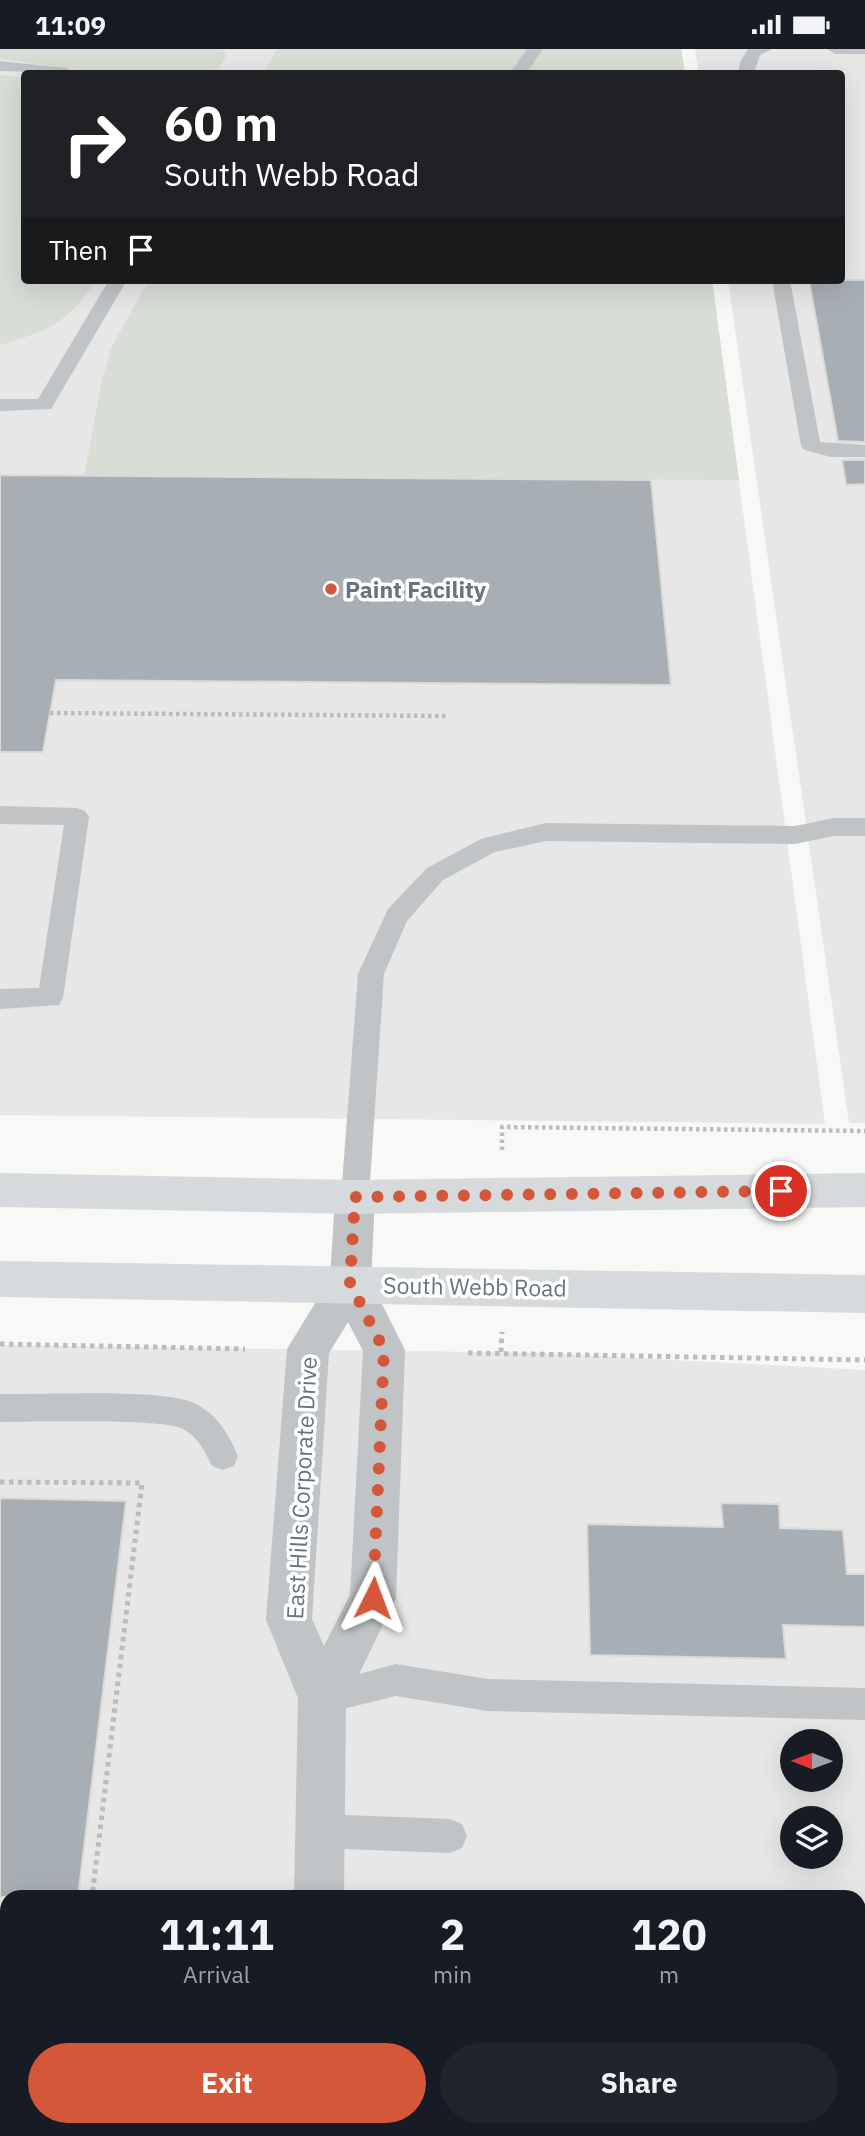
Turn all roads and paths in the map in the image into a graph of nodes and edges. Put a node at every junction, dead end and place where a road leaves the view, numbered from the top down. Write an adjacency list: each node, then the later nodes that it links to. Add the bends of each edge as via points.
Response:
1 (534, 49): 7 (lane)
2 (764, 49): 8 (lane, via 754,52)
3 (835, 49): 4 (lane)
4 (865, 49)
5 (0, 66): 6 (lane)
6 (38, 70)
7 (520, 70)
8 (747, 70)
9 (116, 284): 11 (lane, via 44,405)
10 (782, 284): 12 (lane, via 811,446)
11 (0, 405)
12 (865, 451)
13 (50, 713): 14 (path)
14 (448, 716)
15 (0, 815): 17 (lane, via 77,817 50,998)
16 (865, 827): 22 (lane, via 834,827 795,835 546,832 489,845 435,874 397,916 371,974)
17 (0, 999)
18 (865, 1131): 19 (path, via 502,1126)
19 (502, 1150)
20 (0, 1190): 22 (main road)
21 (865, 1190): 22 (main road)
22 (355, 1197): 24 (street)
23 (0, 1279): 24 (main road, South Webb Road)
24 (350, 1283): 25 (main road, South Webb Road); 35 (street, East Hills Corporate Drive, via 308,1349 289,1621); 35 (street, via 384,1350 373,1598)
25 (865, 1294)
26 (502, 1332): 29 (path)
27 (0, 1344): 28 (path)
28 (244, 1349)
29 (501, 1352): 30 (path); 31 (path)
30 (468, 1353)
31 (865, 1360)
32 (0, 1408): 33 (lane, via 186,1414 210,1431)
33 (223, 1456)
34 (0, 1482): 39 (path, via 142,1483)
35 (322, 1698): 36 (lane, via 396,1680 488,1695); 37 (street)
36 (865, 1704)
37 (318, 1831): 38 (lane); 40 (street)
38 (450, 1836)
39 (93, 1890)
40 (319, 1890)

